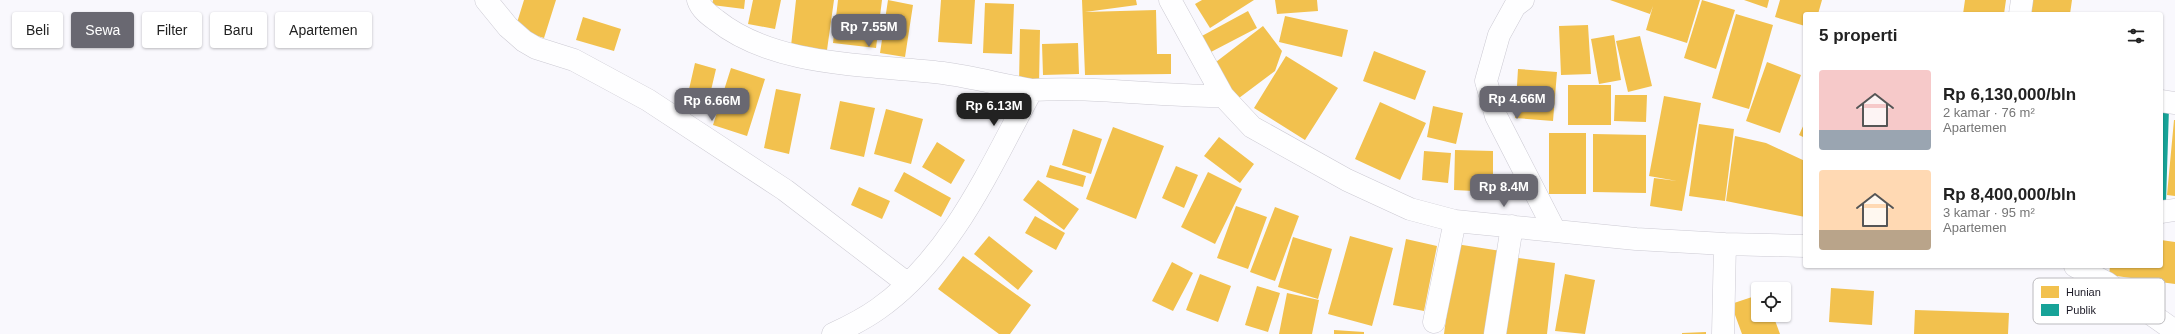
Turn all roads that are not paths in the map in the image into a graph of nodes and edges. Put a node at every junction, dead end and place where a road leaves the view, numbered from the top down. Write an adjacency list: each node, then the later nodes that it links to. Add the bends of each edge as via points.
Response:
1 (486, 0): 20 (street, via 508,27 524,41 536,48 574,60 648,100 786,190)
2 (698, 0): 7 (street, via 705,11 730,32 778,51 805,58 944,73)
3 (1170, 0): 8 (street)
4 (1523, 0): 15 (street, via 1515,6 1499,35 1486,81 1496,116)
5 (2022, 0): 6 (street)
6 (2020, 12)
7 (1032, 90): 8 (street, via 1069,88 1186,97); 20 (street, via 998,158 955,227)
8 (1224, 96): 13 (street, via 1252,127 1347,180 1410,209)
9 (2163, 102): 10 (street)
10 (2175, 103)
11 (2175, 210): 12 (street)
12 (2163, 212)
13 (1455, 221): 14 (street); 21 (street)
14 (1512, 226): 15 (street); 25 (street)
15 (1555, 231): 16 (street)
16 (1725, 244): 17 (street); 26 (street)
17 (1803, 246)
18 (2079, 268): 19 (street)
19 (2098, 278)
20 (908, 284): 24 (street, via 878,309)
21 (1434, 322)
22 (2165, 324): 23 (street)
23 (2175, 331)
24 (832, 334)
25 (1495, 334)
26 (1723, 334)

